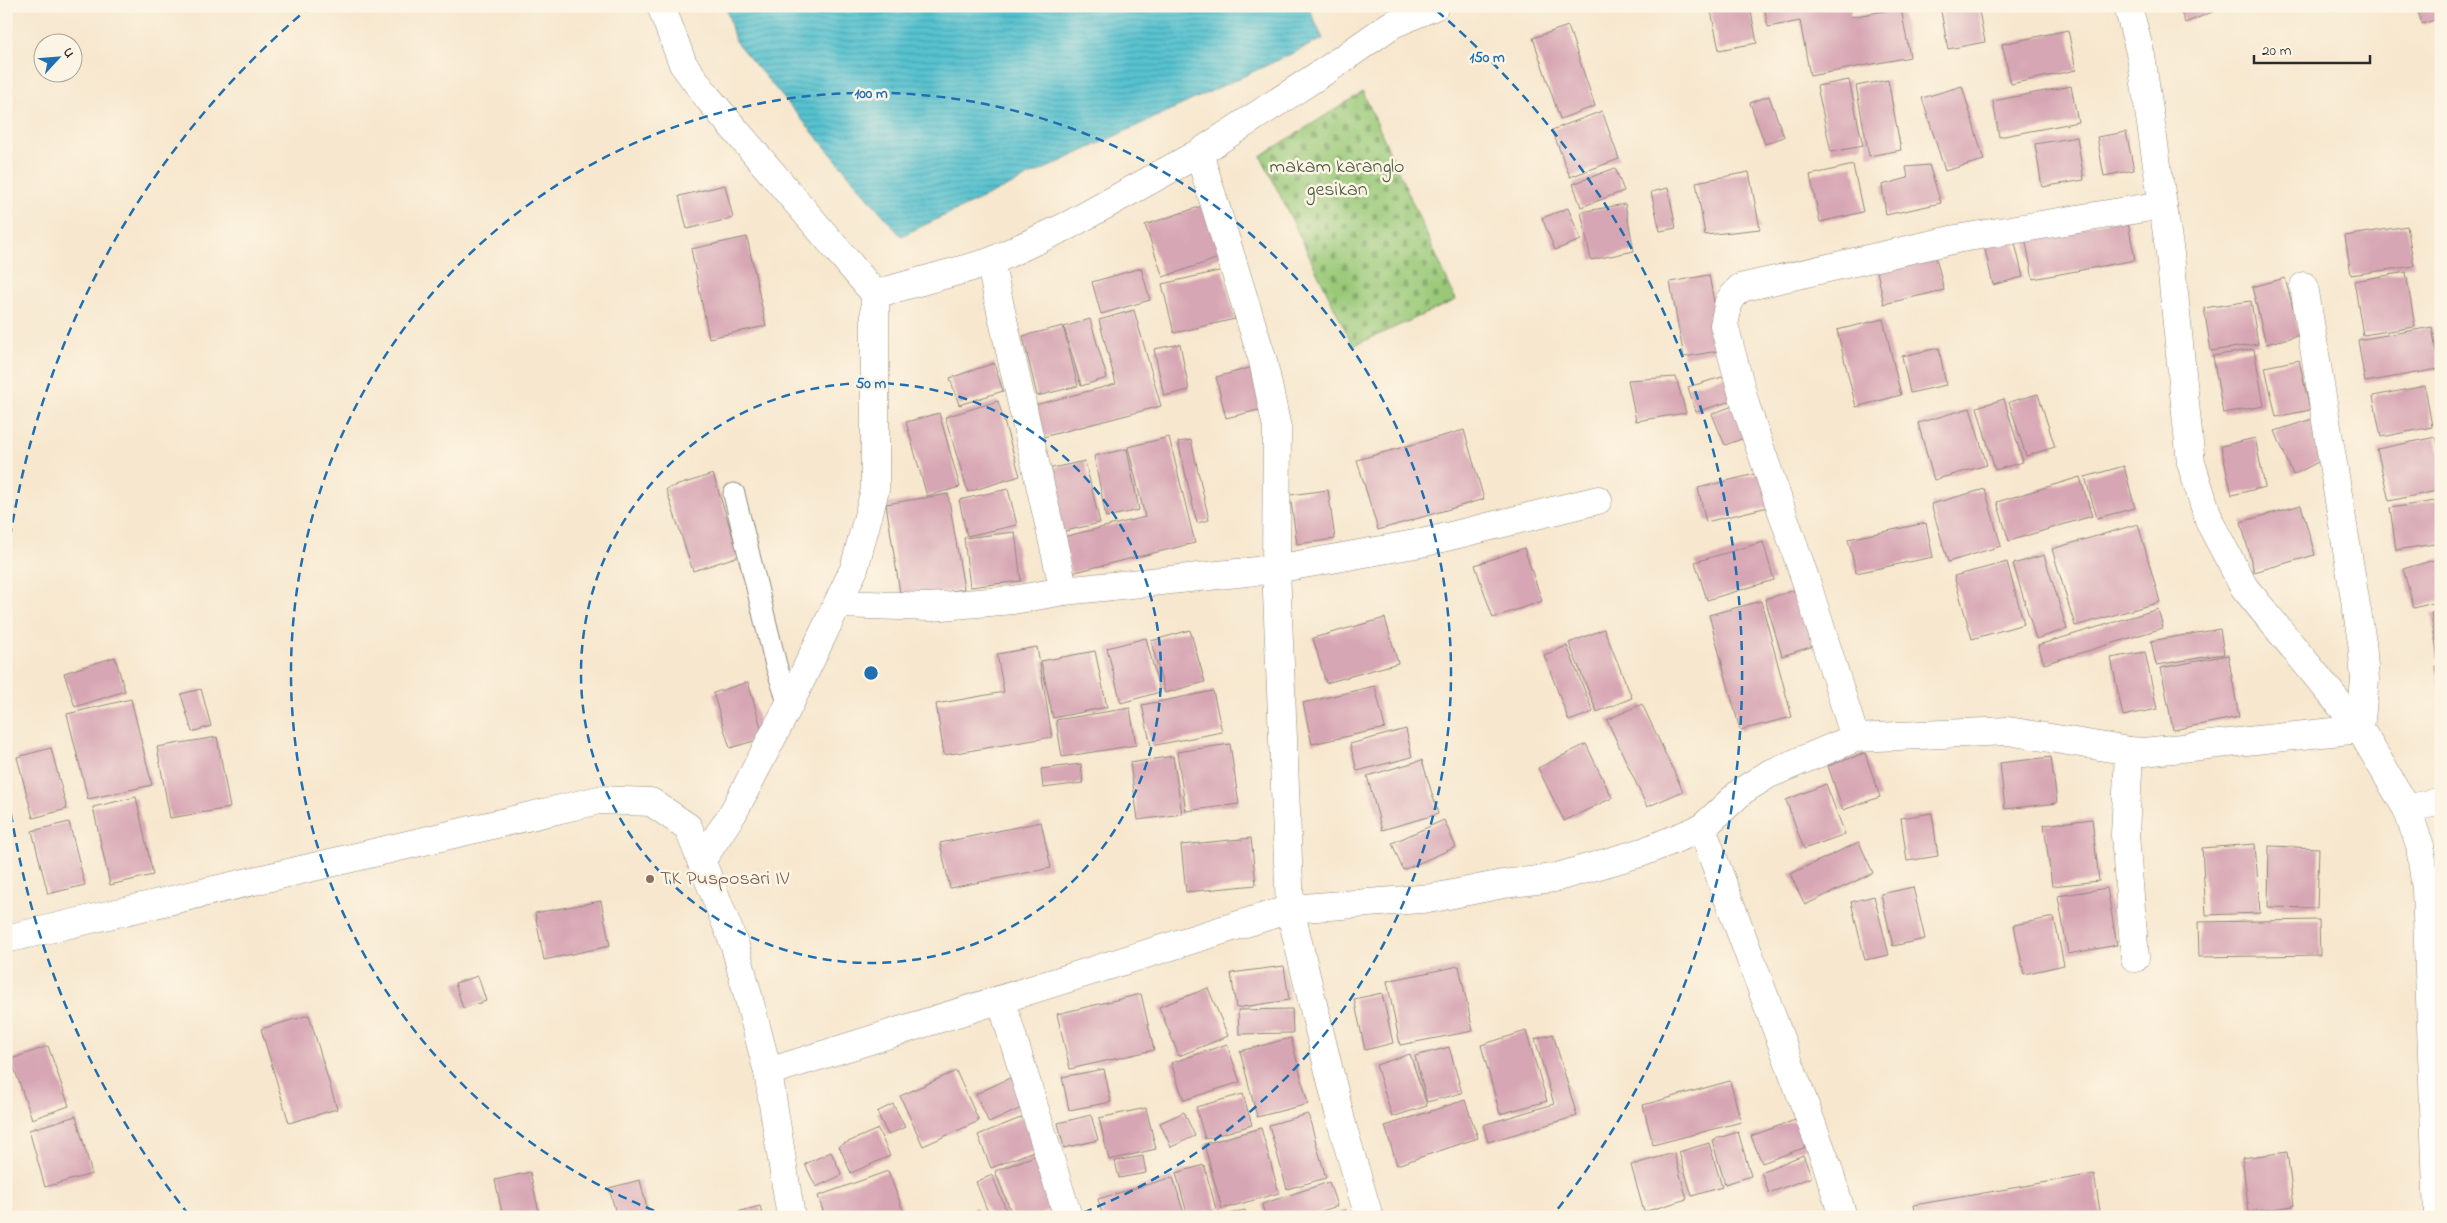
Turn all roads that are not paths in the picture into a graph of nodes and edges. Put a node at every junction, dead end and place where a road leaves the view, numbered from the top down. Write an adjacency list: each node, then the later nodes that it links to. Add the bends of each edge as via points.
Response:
1 (661, 6): 8 (street, via 683,64 708,98)
2 (1435, 6): 4 (street, via 1391,25)
3 (2128, 6): 5 (street, via 2142,56)
4 (1199, 153): 6 (street, via 1069,224); 11 (street, via 1263,362 1277,428)
5 (2163, 205): 15 (street, via 2191,463 2210,523 2244,587); 16 (street, via 1956,239 1740,288 1729,301 1724,325 1746,407 1808,584)
6 (990, 262): 8 (street); 12 (street)
7 (2304, 286): 15 (street, via 2362,642 2365,680)
8 (876, 294): 13 (street, via 875,490 854,569)
9 (734, 494): 14 (lane)
10 (1598, 500): 11 (street, via 1426,542)
11 (1276, 569): 12 (street); 22 (street)
12 (1064, 591): 13 (street, via 1013,600 930,607)
13 (838, 604): 14 (street)
14 (789, 705): 21 (street, via 733,813)
15 (2360, 729): 17 (street); 19 (street)
16 (1856, 738): 17 (street, via 2008,731); 20 (street, via 1769,774 1742,791)
17 (2129, 751): 24 (street, via 2125,835)
18 (2441, 800): 19 (street)
19 (2407, 809): 31 (street, via 2420,846 2426,889)
20 (1702, 828): 22 (street, via 1643,852 1554,878 1433,898); 30 (street, via 1824,1156)
21 (701, 861): 23 (street, via 688,827 651,802 599,800); 26 (street, via 735,946)
22 (1290, 909): 25 (street); 29 (street, via 1342,1124)
23 (6, 939)
24 (2135, 958)
25 (1001, 1000): 26 (street); 28 (street)
26 (768, 1072): 27 (street)
27 (791, 1217)
28 (1068, 1217)
29 (1369, 1217)
30 (1843, 1217)
31 (2438, 1217)

